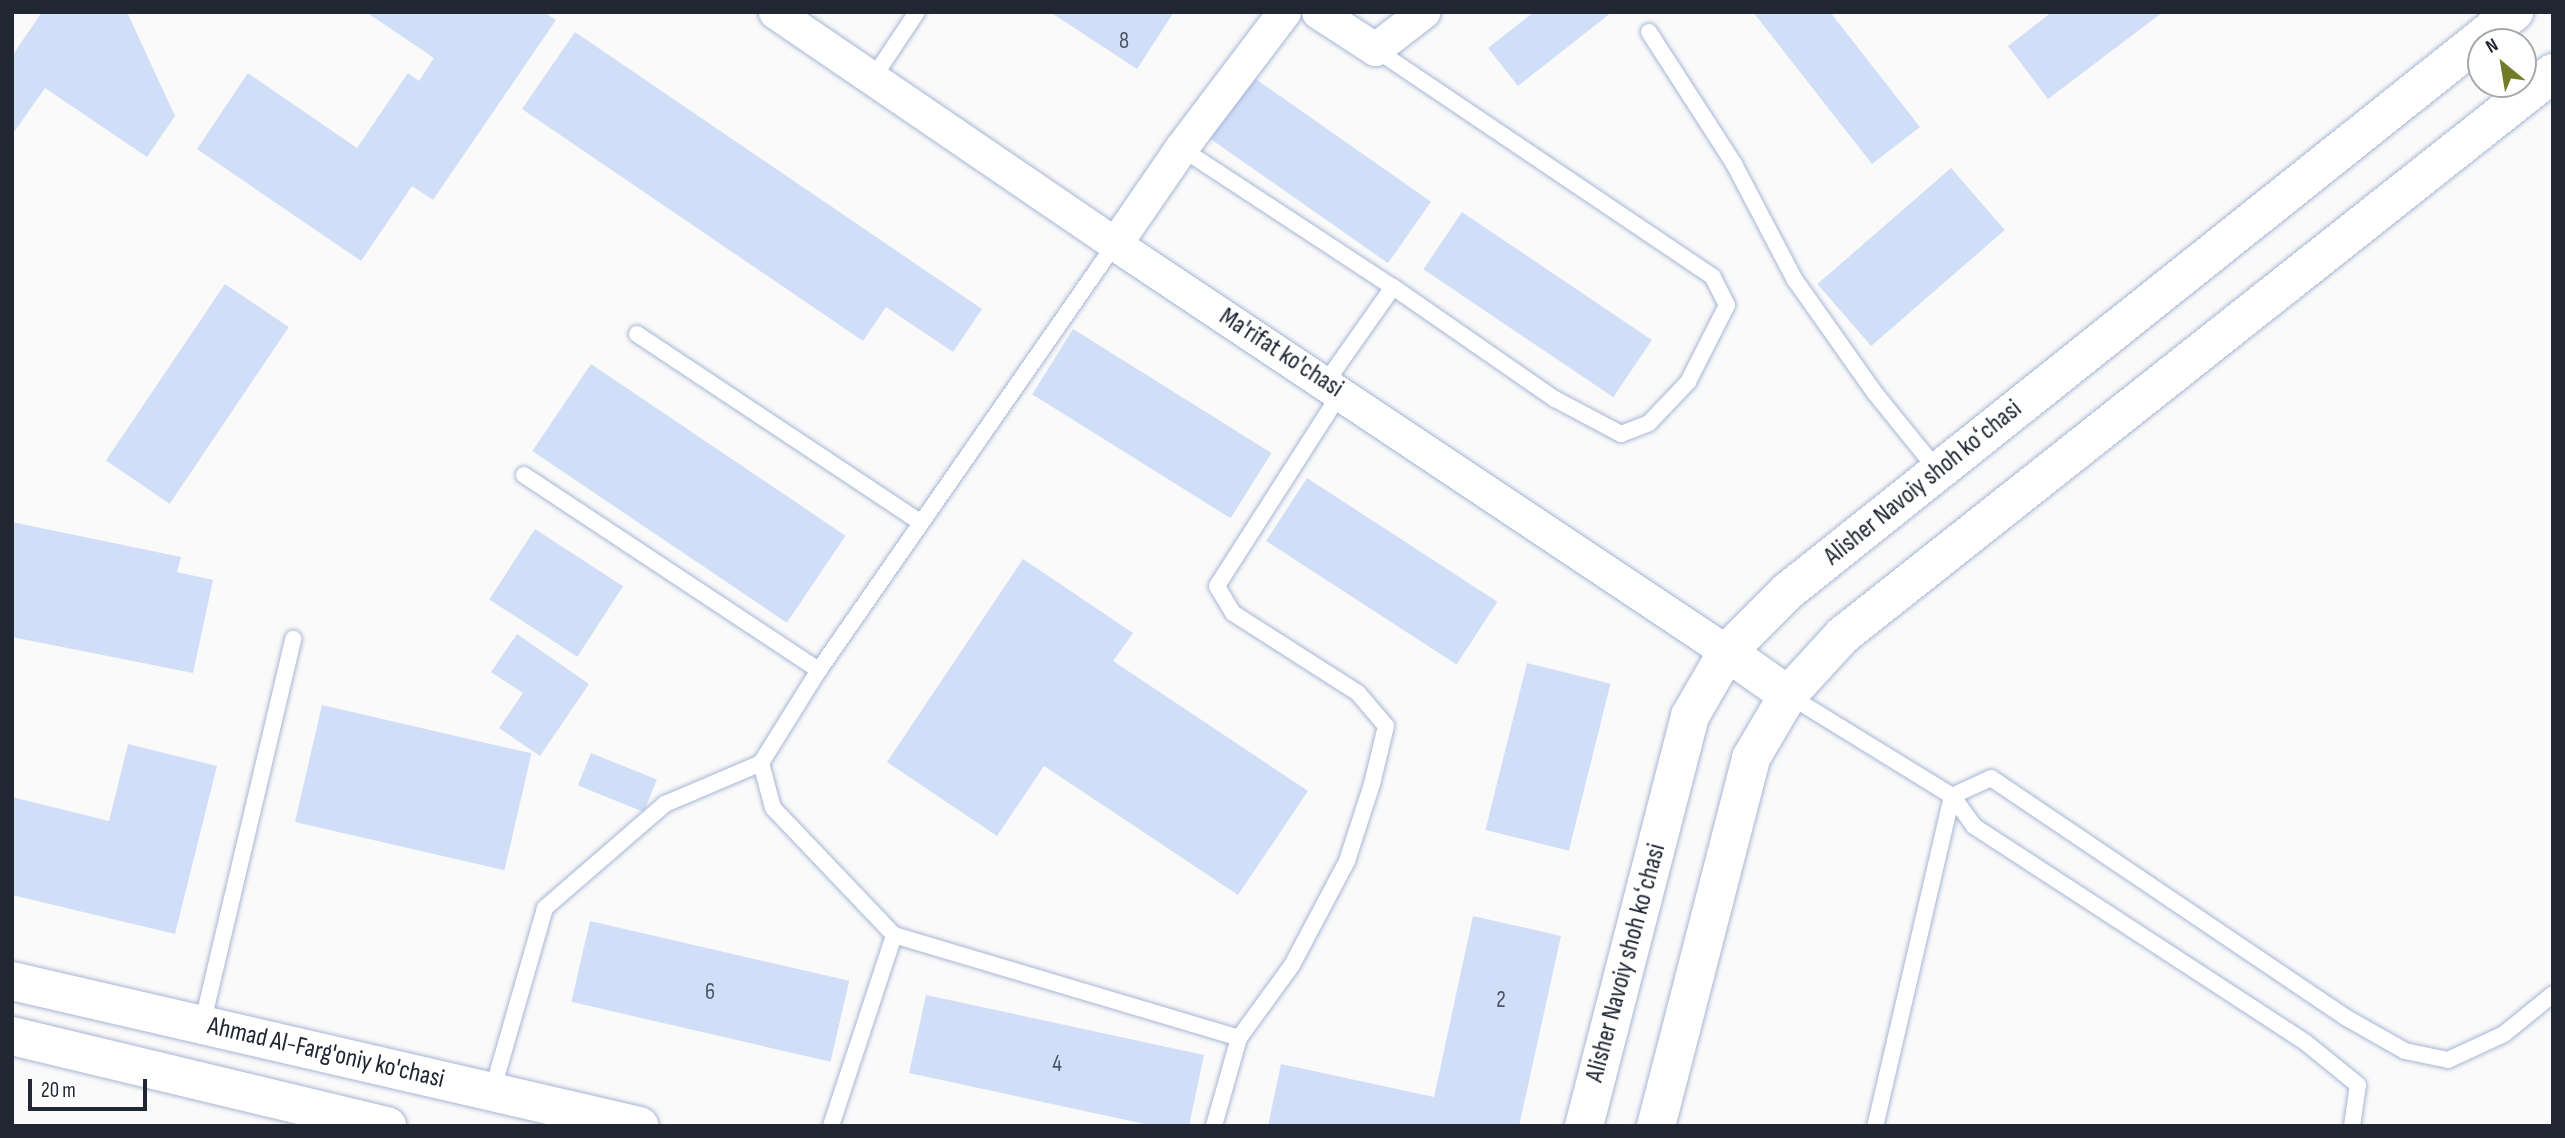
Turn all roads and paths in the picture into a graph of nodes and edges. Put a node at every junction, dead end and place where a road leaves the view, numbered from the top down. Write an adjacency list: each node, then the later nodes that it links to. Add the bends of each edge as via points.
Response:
1 (775, 12): 10 (street, Ma'rifat ko'chasi)
2 (917, 12): 10 (lane)
3 (1284, 12): 11 (street)
4 (1318, 12): 8 (street)
5 (1423, 12): 8 (street)
6 (2514, 12): 16 (main road, Alisher Navoiy shoh koʻchasi)
7 (1649, 32): 16 (lane, via 1734,164 1794,280 1874,392)
8 (1375, 49): 13 (lane, via 1713,277 1727,304 1688,382 1650,423 1621,434 1555,399)
9 (2553, 73): 22 (main road, via 1843,635)
10 (873, 78): 12 (street, Ma'rifat ko'chasi)
11 (1181, 148): 12 (street); 13 (lane)
12 (1115, 244): 15 (street, Ma'rifat ko'chasi); 18 (lane)
13 (1393, 287): 15 (lane)
14 (637, 334): 18 (lane)
15 (1334, 387): 20 (street, Ma'rifat ko'chasi); 30 (lane, via 1217,586 1233,613 1357,693 1386,726 1347,862 1292,965)
16 (1938, 471): 20 (main road, Alisher Navoiy shoh koʻchasi, via 1788,591)
17 (524, 475): 21 (lane)
18 (921, 523): 21 (lane)
19 (293, 639): 28 (lane)
20 (1727, 652): 22 (main road, Ma'rifat ko'chasi); 37 (main road, Alisher Navoiy shoh koʻchasi, via 1690,716)
21 (819, 670): 23 (lane)
22 (1788, 695): 24 (lane); 38 (main road, via 1751,758)
23 (761, 763): 25 (lane, via 773,808); 31 (lane, via 665,804 545,908)
24 (1952, 796): 27 (lane, via 1991,778 2345,1017 2405,1051 2448,1060 2504,1034); 39 (lane); 40 (lane, via 1974,826 2305,1042 2358,1085)
25 (894, 935): 30 (lane); 35 (lane)
26 (12, 981): 28 (main road, Ahmad Al-Farg'oniy ko'chasi)
27 (2553, 995)
28 (202, 1025): 31 (main road, Ahmad Al-Farg'oniy ko'chasi)
29 (12, 1036): 32 (main road, Ahmad Al-Farg'oniy ko'chasi)
30 (1239, 1038): 36 (lane)
31 (492, 1091): 34 (main road, Ahmad Al-Farg'oniy ko'chasi)
32 (324, 1119): 33 (main road, Ahmad Al-Farg'oniy ko'chasi)
33 (387, 1126)
34 (639, 1126)
35 (831, 1126)
36 (1214, 1126)
37 (1584, 1126)
38 (1656, 1126)
39 (1875, 1126)
40 (2352, 1126)

